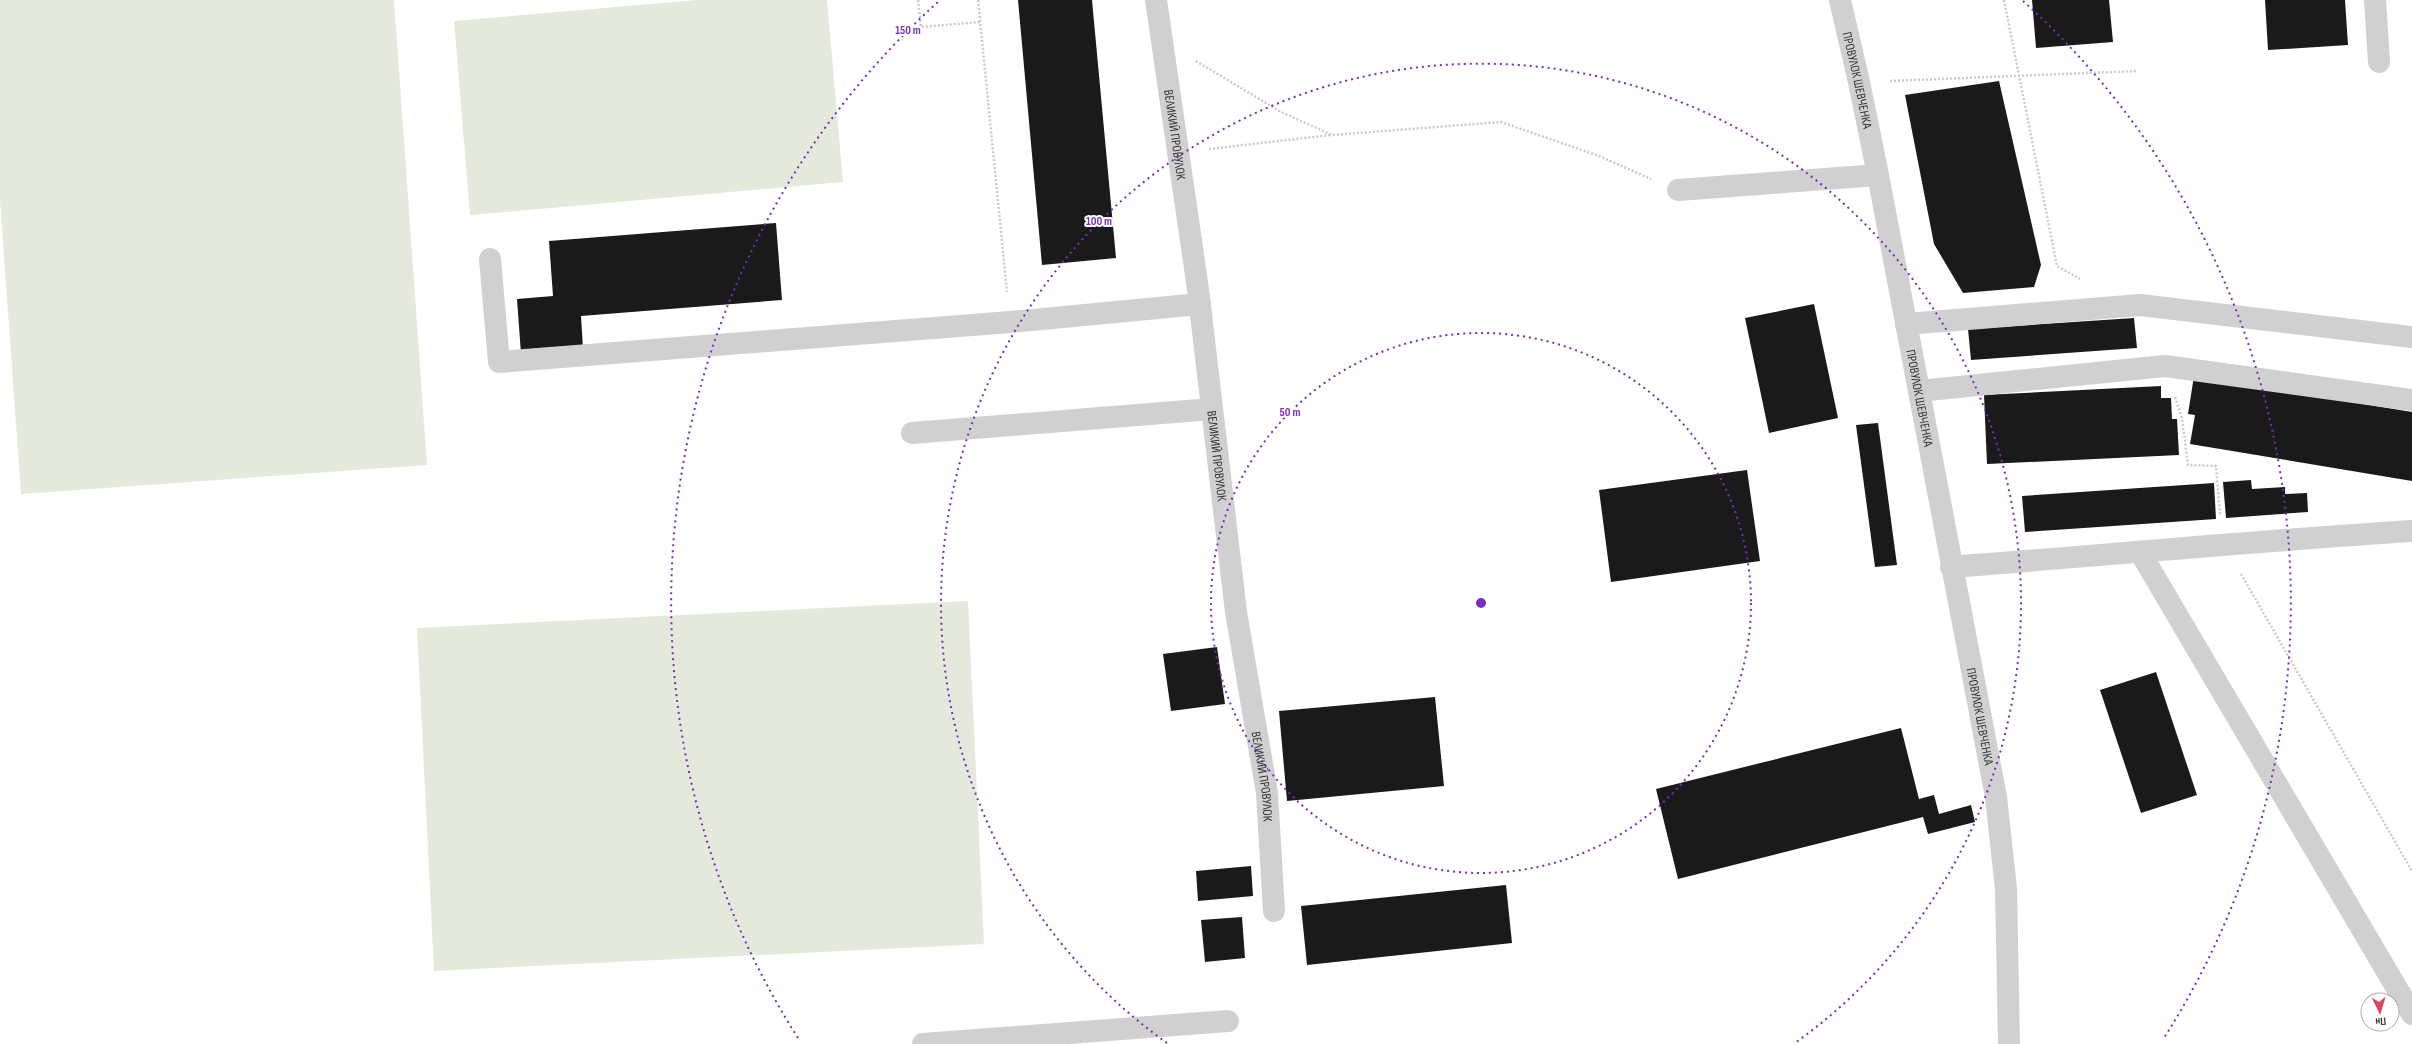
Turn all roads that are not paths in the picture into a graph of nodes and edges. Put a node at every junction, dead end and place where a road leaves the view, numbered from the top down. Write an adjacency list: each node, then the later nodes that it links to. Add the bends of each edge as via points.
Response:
1 (1156, 0): 8 (street, ВЕЛИКИЙ ПРОВУЛОК)
2 (1840, 0): 5 (street, ПРОВУЛОК ШЕВЧЕНКА)
3 (2375, 0): 4 (street)
4 (2379, 62)
5 (1878, 175): 6 (street); 9 (street, ПРОВУЛОК ШЕВЧЕНКА)
6 (1678, 190)
7 (490, 259): 8 (street, via 499,362 1010,322)
8 (1200, 304): 13 (street, ВЕЛИКИЙ ПРОВУЛОК)
9 (1906, 324): 10 (street, via 2140,305); 11 (street, ПРОВУЛОК ШЕВЧЕНКА)
10 (2412, 337)
11 (1919, 391): 12 (street, via 2164,366); 17 (street, ПРОВУЛОК ШЕВЧЕНКА)
12 (2412, 400)
13 (1212, 409): 14 (street); 18 (street, ВЕЛИКИЙ ПРОВУЛОК, via 1236,612 1267,793)
14 (912, 433)
15 (2412, 531): 16 (street, via 2223,543)
16 (2140, 552): 17 (street); 19 (street)
17 (1951, 567): 22 (street, ПРОВУЛОК ШЕВЧЕНКА, via 1996,796 2006,889)
18 (1274, 912)
19 (2412, 1014)
20 (1228, 1021): 21 (street)
21 (923, 1044)
22 (2009, 1044)

